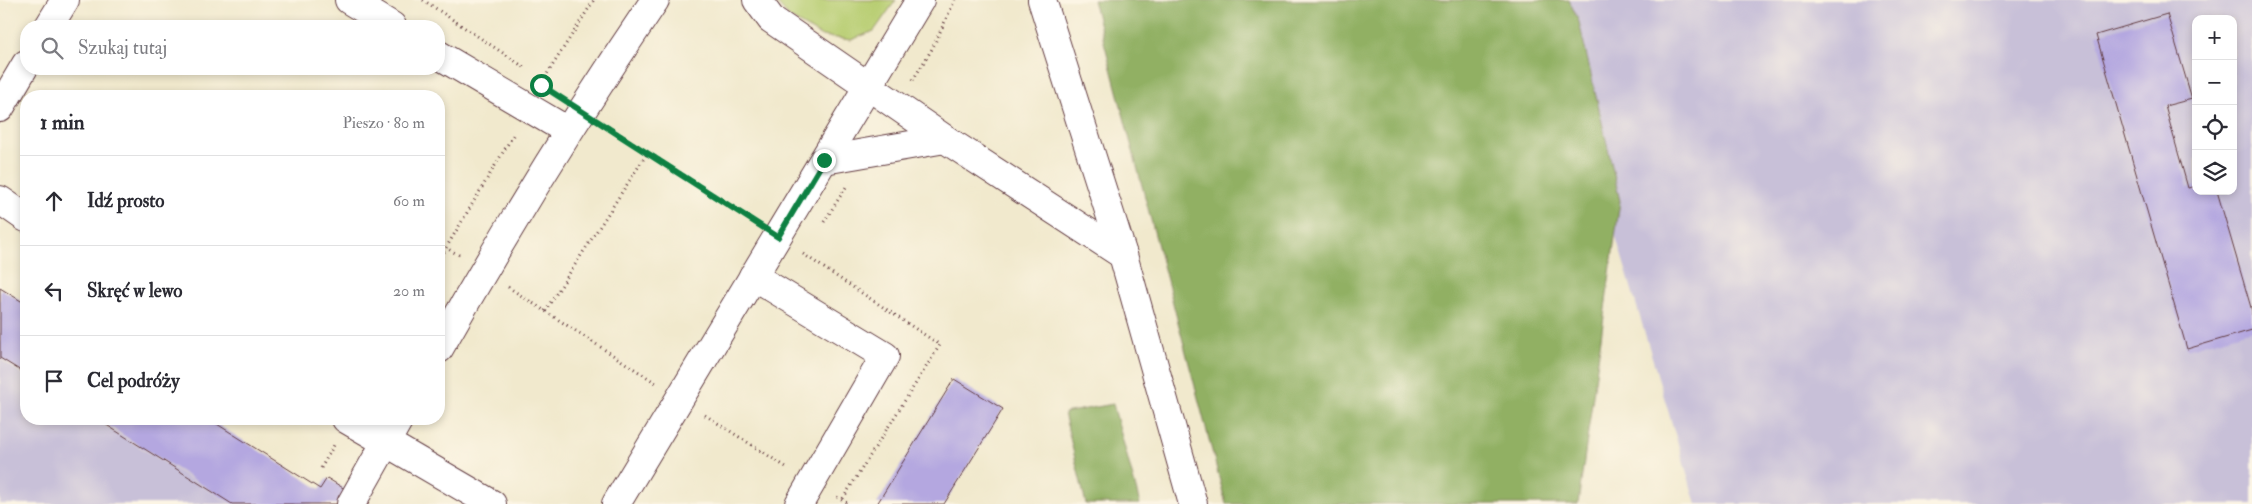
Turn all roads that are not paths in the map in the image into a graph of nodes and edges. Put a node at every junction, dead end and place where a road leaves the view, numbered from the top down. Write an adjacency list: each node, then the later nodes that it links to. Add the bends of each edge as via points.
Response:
1 (64, 0): 7 (lane)
2 (350, 0): 8 (lane)
3 (655, 0): 13 (lane)
4 (757, 0): 11 (lane, via 771,19)
5 (920, 0): 11 (lane)
6 (1042, 0): 18 (lane)
7 (52, 20)
8 (382, 20)
9 (445, 59): 13 (lane, via 528,109)
10 (20, 74): 12 (lane)
11 (868, 86): 14 (lane); 15 (lane)
12 (0, 108)
13 (575, 121): 20 (lane)
14 (945, 139): 15 (lane); 18 (lane)
15 (824, 160): 19 (lane)
16 (0, 200): 17 (lane)
17 (20, 214)
18 (1123, 255): 28 (lane)
19 (753, 276): 24 (lane, via 885,356); 27 (lane)
20 (445, 338)
21 (356, 425): 23 (lane)
22 (396, 425): 23 (lane)
23 (385, 443): 25 (lane); 26 (lane)
24 (805, 493)
25 (351, 504)
26 (492, 504)
27 (616, 504)
28 (1193, 504)

